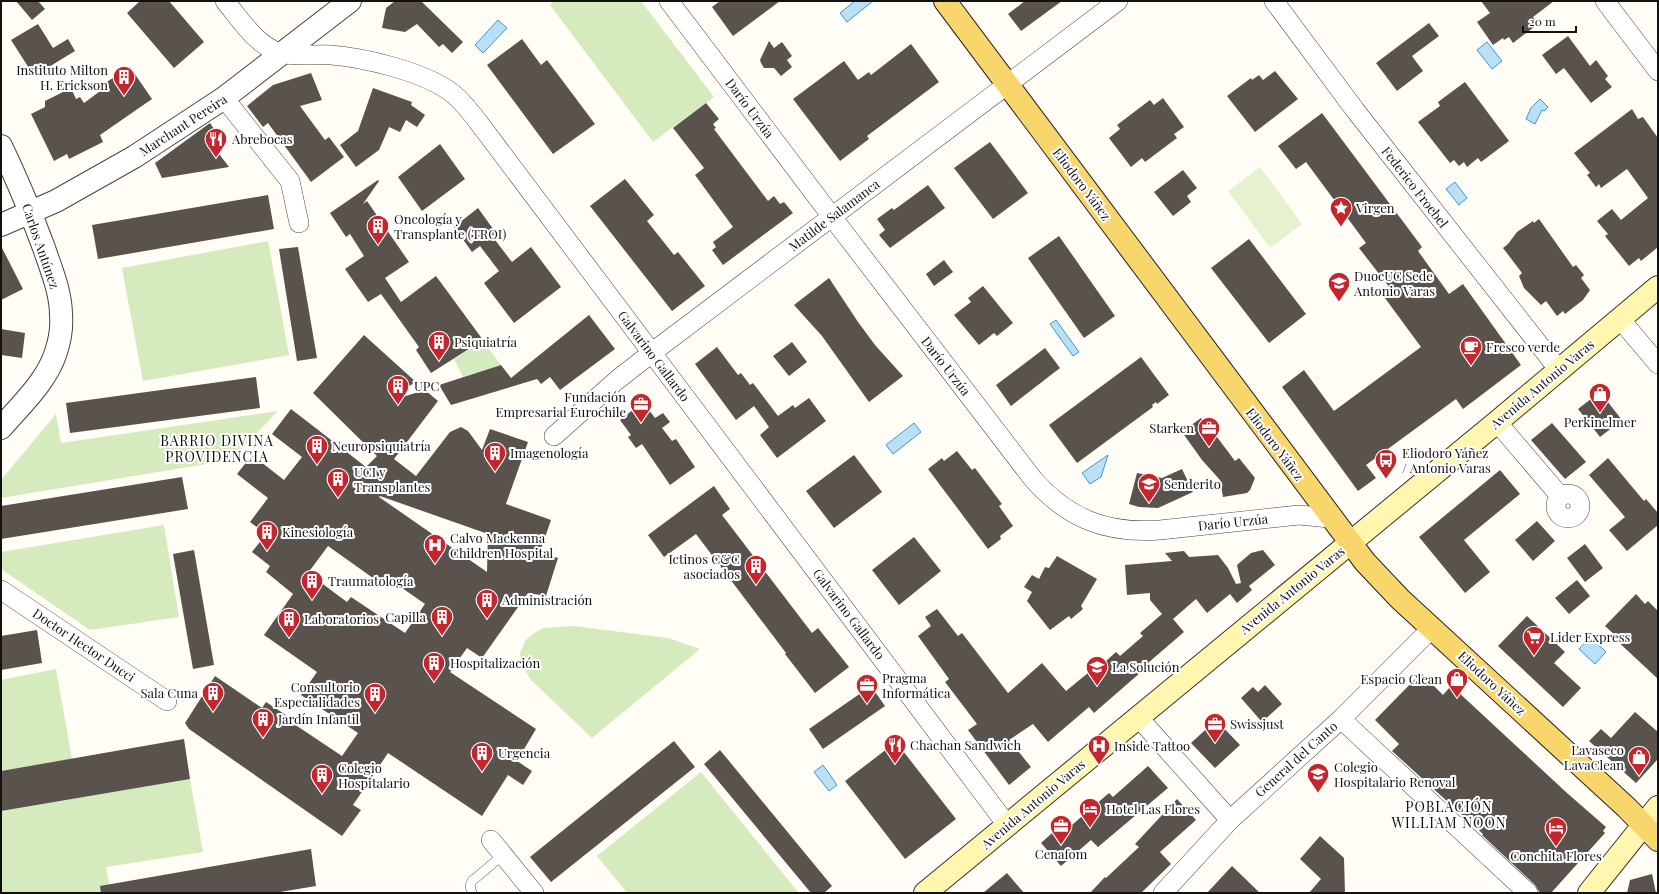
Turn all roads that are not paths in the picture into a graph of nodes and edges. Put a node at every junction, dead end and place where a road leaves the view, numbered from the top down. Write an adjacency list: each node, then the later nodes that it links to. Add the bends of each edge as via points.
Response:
1 (225, 1): 8 (street, Galvarino Gallardo, via 256,37)
2 (350, 1): 8 (street, Marchant Pereira)
3 (670, 1): 14 (street, Darío Urzúa)
4 (945, 1): 10 (main road, Eliodoro Yáñez)
5 (1118, 1): 10 (street, Matilde Salamanca)
6 (1274, 1): 21 (street, Federico Froebel, via 1355,110)
7 (1605, 1): 9 (street)
8 (281, 54): 11 (street, Marchant Pereira); 19 (street, Galvarino Gallardo, via 330,55 364,60 420,76 448,90 479,123)
9 (1658, 71)
10 (1008, 85): 14 (street, Matilde Salamanca); 26 (main road, Eliodoro Yáñez)
11 (224, 98): 13 (street, Marchant Pereira, via 134,157 56,201); 15 (street, via 290,181)
12 (1, 146): 13 (street, Carlos Antúnez)
13 (30, 212): 16 (street, Marchant Pereira); 23 (street, Carlos Antúnez, via 58,295 60,334 56,352 40,382)
14 (832, 216): 19 (street, Matilde Salamanca); 26 (street, Darío Urzúa, via 1033,479 1053,500 1071,512 1105,527 1141,531 1292,516)
15 (299, 223)
16 (1, 225)
17 (1658, 286): 18 (main road, Avenida Antonio Varas)
18 (1620, 319): 20 (street); 21 (main road, Avenida Antonio Varas)
19 (652, 353): 24 (street, Matilde Salamanca); 35 (street, Galvarino Gallardo)
20 (1658, 364)
21 (1559, 370): 22 (main road, Avenida Antonio Varas)
22 (1497, 422): 25 (street); 27 (main road, Avenida Antonio Varas)
23 (1, 428)
24 (554, 436)
25 (1560, 496)
26 (1330, 518): 27 (main road, Eliodoro Yáñez)
27 (1349, 543): 29 (main road, Eliodoro Yáñez, via 1390,588); 31 (main road, Avenida Antonio Varas)
28 (1, 590): 30 (street, Doctor Hector Ducci)
29 (1432, 628): 32 (street, General del Canto); 36 (main road, Eliodoro Yáñez)
30 (166, 701)
31 (1138, 717): 34 (street); 35 (main road, Avenida Antonio Varas)
32 (1341, 719): 34 (street, General del Canto); 44 (street)
33 (1658, 806): 36 (main road)
34 (1230, 820): 43 (street, General del Canto)
35 (1007, 825): 40 (main road, Avenida Antonio Varas)
36 (1643, 825): 38 (main road, Eliodoro Yáñez); 45 (main road)
37 (491, 840): 39 (street)
38 (1658, 840)
39 (503, 855): 41 (lane, via 472,882); 42 (street)
40 (927, 892)
41 (472, 893)
42 (534, 893)
43 (1163, 893)
44 (1528, 893)
45 (1589, 893)

